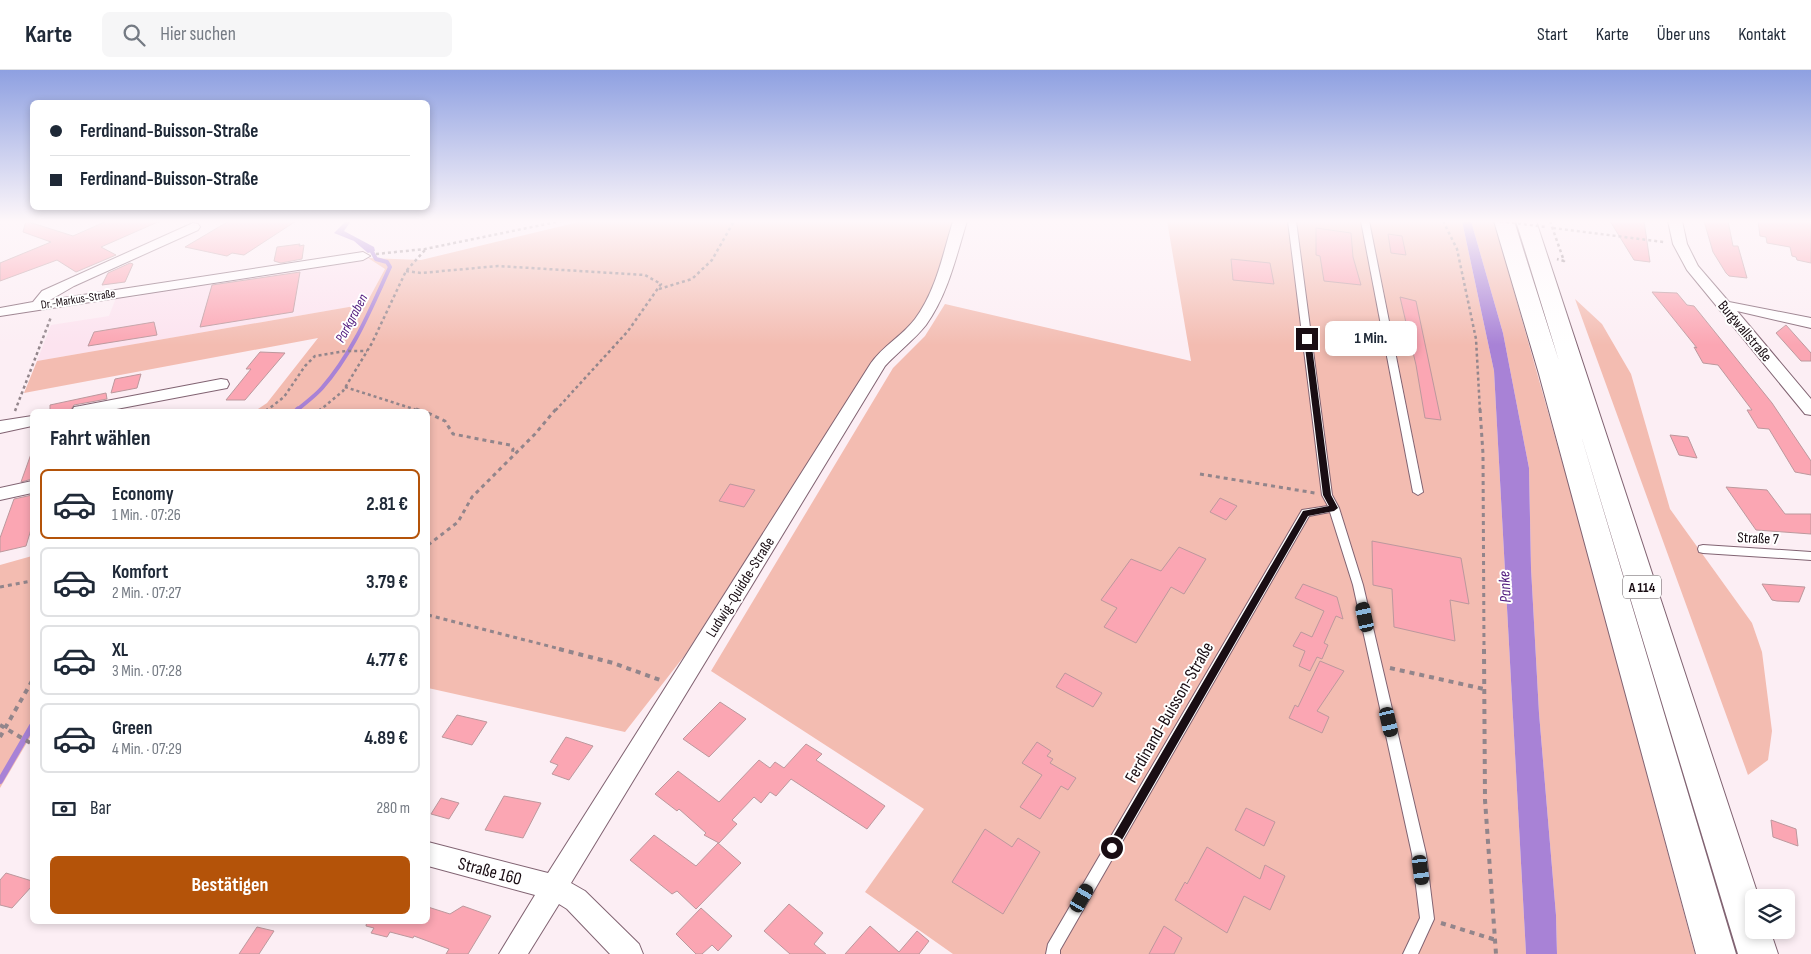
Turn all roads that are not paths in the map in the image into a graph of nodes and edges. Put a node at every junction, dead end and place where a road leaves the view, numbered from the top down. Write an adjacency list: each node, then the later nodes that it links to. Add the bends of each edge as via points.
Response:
1 (116, 262): 9 (street, via 48,294)
2 (322, 262): 9 (street, Dr.-Markus-Straße)
3 (947, 262): 24 (street, Ludwig-Quidde-Straße, via 938,293 927,313 879,363)
4 (1297, 262): 21 (lane, via 1327,495)
5 (1373, 262): 19 (lane)
6 (1516, 262): 31 (highway, A 114)
7 (1553, 262): 32 (highway, A 114)
8 (1690, 262): 10 (street, Burgwallstraße)
9 (38, 306): 11 (street, Dr.-Markus-Straße)
10 (1723, 306): 12 (street); 15 (street, Burgwallstraße)
11 (0, 312)
12 (1811, 322)
13 (221, 384): 14 (street)
14 (90, 409)
15 (1811, 410)
16 (30, 420): 17 (street)
17 (0, 427)
18 (30, 487): 20 (street)
19 (1418, 492)
20 (0, 494)
21 (1334, 508): 29 (lane, Ferdinand-Buisson-Straße, via 1306,513 1058,940); 30 (lane, via 1358,585 1419,854 1427,919)
22 (1703, 549): 23 (lane, Straße 7)
23 (1811, 556)
24 (678, 687): 26 (street, Ludwig-Quidde-Straße)
25 (430, 855): 26 (street, Straße 160)
26 (553, 887): 27 (street, Ludwig-Quidde-Straße); 28 (street, Straße 160, via 576,900)
27 (514, 954)
28 (629, 954)
29 (1053, 954)
30 (1410, 954)
31 (1716, 954)
32 (1758, 954)

